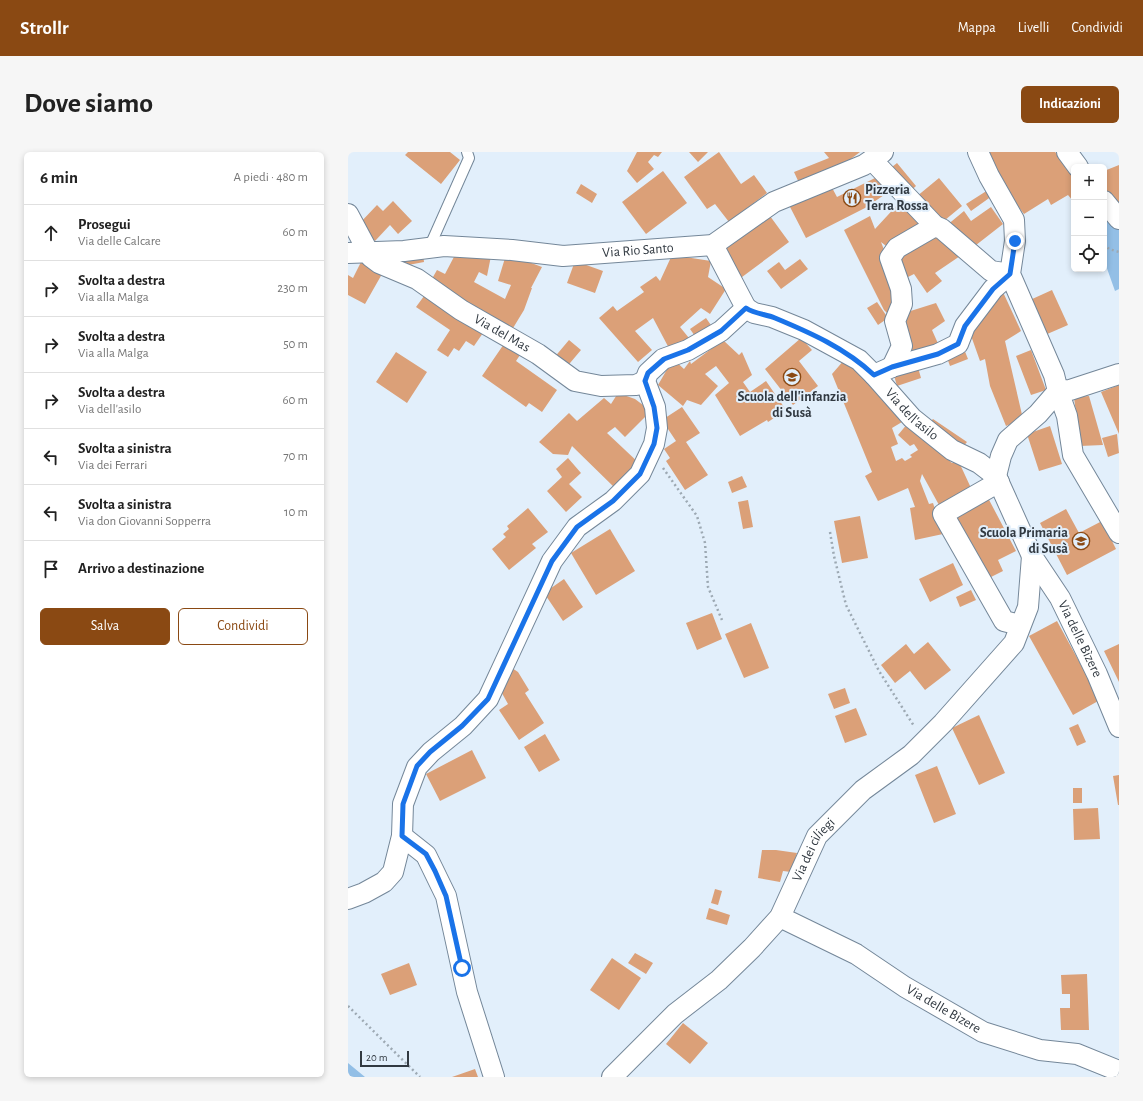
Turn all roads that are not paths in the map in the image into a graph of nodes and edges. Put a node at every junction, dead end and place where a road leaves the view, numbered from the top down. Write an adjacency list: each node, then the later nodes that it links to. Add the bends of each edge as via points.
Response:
1 (467, 152): 11 (lane, via 469,158)
2 (978, 152): 14 (street, via 1014,220 1015,241)
3 (1067, 152): 5 (street)
4 (879, 154): 9 (street); 10 (street, via 864,165 774,202)
5 (1076, 164)
6 (1107, 205): 8 (street)
7 (348, 214): 12 (street, Via del Mas)
8 (1119, 219)
9 (935, 226): 14 (street, via 942,229 991,271); 16 (street, via 897,248 890,258 901,289 902,304 895,321 902,346)
10 (713, 245): 11 (street, Via Rio Santo, via 563,256 497,249 444,246); 15 (street)
11 (429, 248): 12 (street, Via Rio Santo)
12 (369, 251): 13 (street, Via Rio Santo); 18 (street, Via del Mas, via 371,257 379,263 417,279 461,310 538,354 575,381 601,386 636,385)
13 (348, 253)
14 (1010, 274): 16 (street, via 993,289 970,320 958,344 938,354); 19 (street, via 1054,375)
15 (746, 308): 16 (street, Via dell'asilo, via 804,330); 18 (street, via 721,331 688,350 664,359 648,373)
16 (883, 371): 20 (street, Via dell'asilo, via 912,418 952,450 979,463)
17 (1119, 374): 19 (street, via 1070,390)
18 (645, 381): 25 (street, via 654,407 657,428 654,444 640,474 613,501 577,527 552,561 488,699 417,766 403,804)
19 (1058, 391): 20 (street, via 1038,414 1008,440 1001,456); 21 (street, via 1067,416 1074,455)
20 (997, 479): 22 (street, Via dei ciliegi); 23 (street, via 944,514 1004,621)
21 (1119, 533)
22 (1032, 556): 23 (street, Via dei ciliegi, via 1028,607); 24 (street, Via delle Bìzere, via 1060,598 1097,674)
23 (1020, 626): 27 (street, Via dei ciliegi, via 1014,643 926,740 911,755 863,790 817,836)
24 (1119, 727)
25 (402, 836): 26 (street, via 393,872 384,882); 29 (street, via 426,854 446,896 467,992)
26 (348, 899)
27 (780, 917): 28 (street, Via delle Bìzere, via 856,954 905,987 983,1032 1040,1050 1077,1054); 30 (street, Via dei ciliegi, via 719,980 675,1014)
28 (1119, 1071)
29 (494, 1077)
30 (612, 1077)

